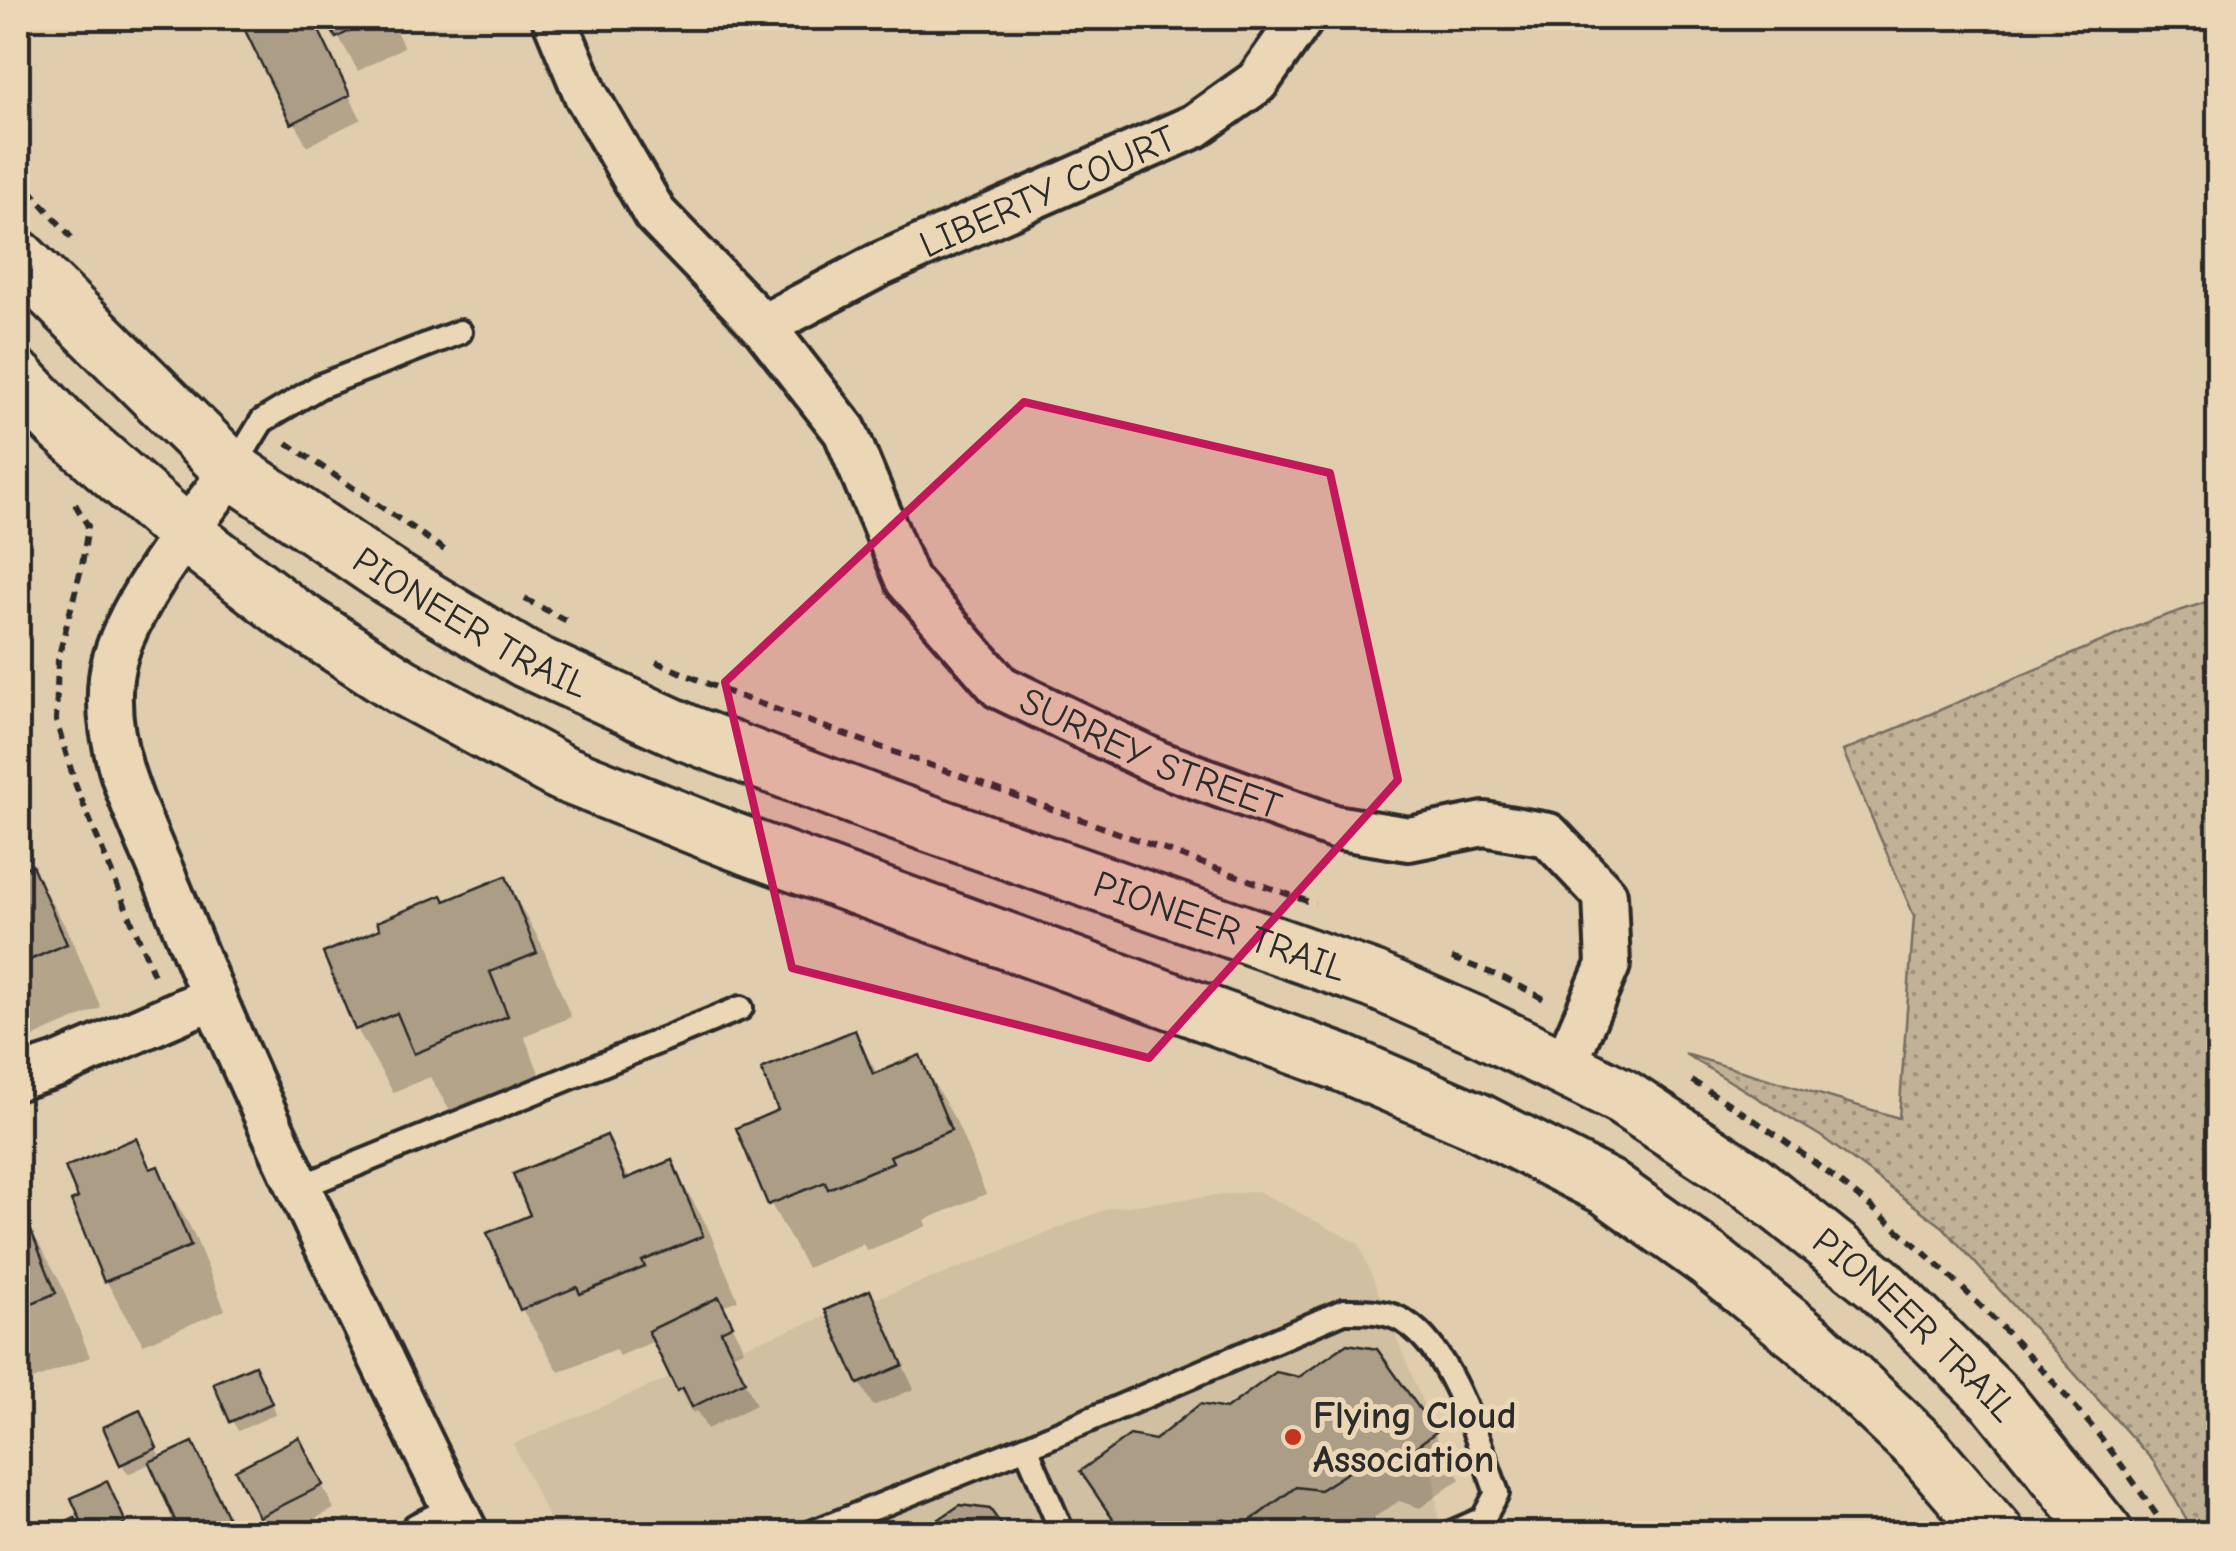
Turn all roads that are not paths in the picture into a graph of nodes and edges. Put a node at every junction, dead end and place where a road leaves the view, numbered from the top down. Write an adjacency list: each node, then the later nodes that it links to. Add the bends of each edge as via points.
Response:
1 (554, 18): 4 (street, SURREY STREET, via 586,95 655,214)
2 (1302, 18): 4 (street, LIBERTY COURT, via 1256,82 1195,126 879,265)
3 (18, 258): 7 (main road, PIONEER TRAIL)
4 (762, 326): 11 (street, SURREY STREET, via 844,430 907,580 1000,687 1158,763 1334,827 1409,839 1484,824 1548,835 1604,895 1608,965)
5 (460, 332): 7 (lane, via 320,386 275,413 262,421)
6 (18, 378): 8 (main road, via 60,424)
7 (232, 470): 8 (street); 11 (main road, PIONEER TRAIL, via 388,577 525,658 687,732 888,810 1374,980)
8 (186, 534): 9 (street, via 126,629 111,674 109,721 123,774); 19 (main road, via 289,613 401,686 562,773 1342,1063 1476,1120 1607,1187 1810,1342 1922,1449)
9 (212, 998): 12 (street); 13 (street)
10 (741, 1008): 13 (lane)
11 (1564, 1067): 20 (main road, PIONEER TRAIL, via 1750,1181 1880,1284 1998,1401)
12 (18, 1078)
13 (298, 1188): 15 (street)
14 (1026, 1447): 16 (lane); 17 (lane); 18 (lane, via 1344,1311 1372,1310 1402,1320 1426,1339 1461,1398 1497,1493 1483,1519)
15 (449, 1528)
16 (808, 1534)
17 (1063, 1534)
18 (1449, 1534)
19 (1996, 1534)
20 (2106, 1534)

